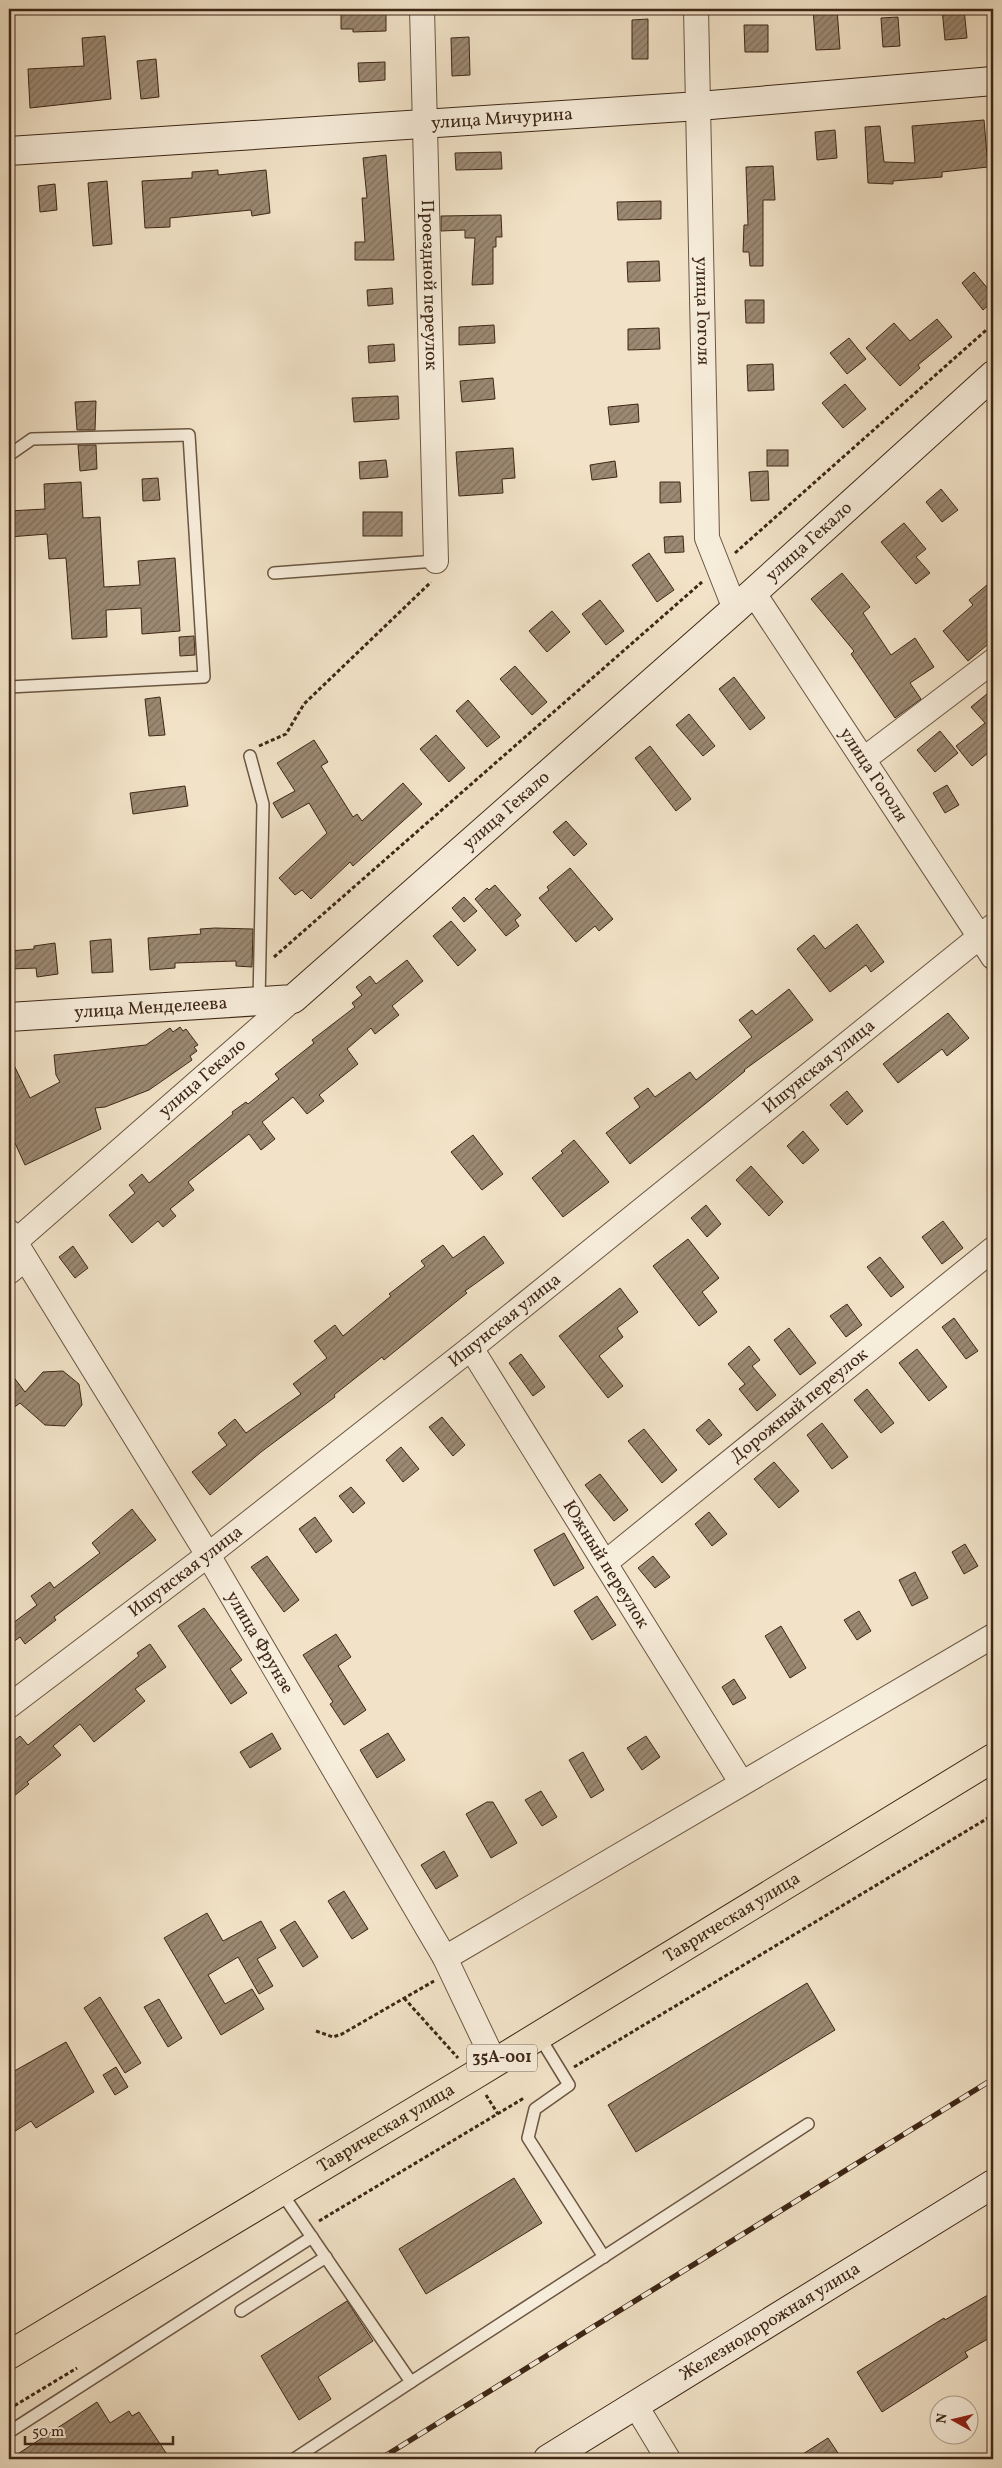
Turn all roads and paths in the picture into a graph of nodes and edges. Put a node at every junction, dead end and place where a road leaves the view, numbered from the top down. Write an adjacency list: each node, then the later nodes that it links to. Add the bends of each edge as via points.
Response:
1 (422, 9): 5 (street, Проездной переулок)
2 (696, 9): 4 (street, улица Гоголя)
3 (993, 80): 4 (main road, улица Мичурина)
4 (699, 106): 5 (main road, улица Мичурина); 11 (street, улица Гоголя, via 707,538)
5 (424, 122): 6 (main road, улица Мичурина); 10 (street, Проездной переулок)
6 (9, 151)
7 (993, 324): 11 (path)
8 (993, 375): 13 (main road, улица Гекало)
9 (9, 455): 15 (lane, via 32,439 189,435 204,677)
10 (436, 561): 12 (lane); 16 (path, via 433,580 304,704 286,734 259,746)
11 (719, 568): 13 (street, улица Гоголя); 20 (path)
12 (274, 572)
13 (744, 601): 17 (street, улица Гоголя); 21 (main road, улица Гекало)
14 (993, 661): 17 (street)
15 (9, 687)
16 (250, 756): 20 (lane, via 263,804)
17 (864, 759): 18 (street, улица Гоголя)
18 (987, 931): 19 (street, улица Гоголя); 26 (street, Ишунская улица)
19 (993, 957)
20 (260, 970): 22 (lane)
21 (294, 999): 22 (main road, улица Менделеева); 25 (street, улица Гекало)
22 (259, 1001): 23 (main road, улица Менделеева)
23 (9, 1017)
24 (993, 1250): 28 (street, Дорожный переулок)
25 (14, 1251): 27 (street, улица Фрунзе)
26 (471, 1348): 27 (street, Ишунская улица); 28 (street, Южный переулок)
27 (208, 1556): 30 (street, Ишунская улица); 34 (street, улица Фрунзе)
28 (605, 1563): 32 (street, Южный переулок)
29 (993, 1636): 32 (street)
30 (9, 1706)
31 (993, 1758): 37 (highway, Таврическая улица / 35А-001)
32 (741, 1782): 34 (street)
33 (993, 1815): 39 (path)
34 (448, 1964): 35 (path); 38 (street, улица Фрунзе)
35 (404, 1998): 36 (path, via 342,2034 333,2037); 38 (path, via 450,2047)
36 (316, 2031)
37 (539, 2036): 38 (highway, Таврическая улица / 35А-001); 39 (lane)
38 (484, 2069): 41 (path); 44 (highway, Таврическая улица / 35А-001)
39 (562, 2074): 47 (lane, via 569,2085 535,2109 528,2138)
40 (530, 2094): 41 (path)
41 (498, 2114): 45 (path)
42 (808, 2124): 47 (lane)
43 (993, 2184): 52 (main road, Железнодорожная улица)
44 (281, 2192): 45 (lane); 49 (highway, Таврическая улица / 35А-001)
45 (309, 2233): 46 (lane); 54 (lane)
46 (326, 2256): 48 (lane); 51 (lane)
47 (604, 2257): 51 (lane)
48 (241, 2311)
49 (9, 2355)
50 (85, 2363): 53 (path)
51 (411, 2382): 55 (lane)
52 (636, 2406): 56 (main road, Железнодорожная улица); 57 (street)
53 (9, 2409)
54 (9, 2432)
55 (294, 2459)
56 (548, 2459)
57 (668, 2459)

